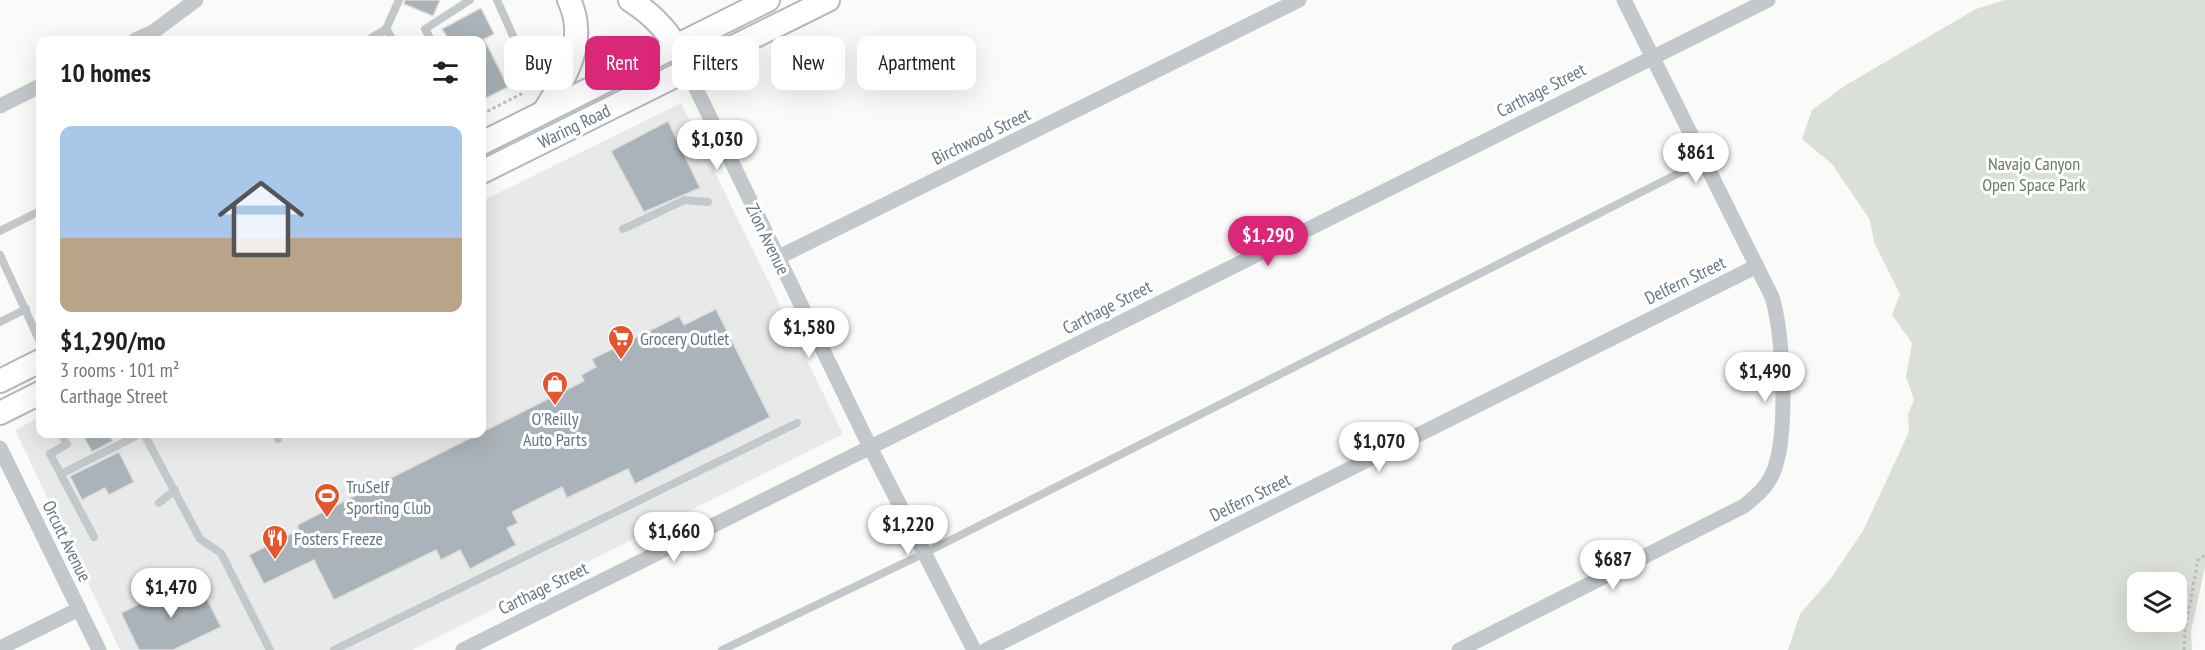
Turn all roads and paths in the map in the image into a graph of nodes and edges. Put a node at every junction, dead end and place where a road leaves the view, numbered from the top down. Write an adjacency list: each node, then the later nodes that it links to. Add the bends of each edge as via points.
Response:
1 (196, 0): 13 (street)
2 (399, 0): 12 (lane)
3 (470, 0): 16 (lane, via 425,29)
4 (497, 0): 17 (lane)
5 (569, 0): 28 (main road, via 577,22 576,44 564,79)
6 (630, 0): 20 (main road, Zion Avenue, via 648,11)
7 (768, 0): 18 (main road, Waring Road)
8 (828, 0): 19 (main road, Waring Road)
9 (1299, 0): 38 (street, Birchwood Street)
10 (1624, 0): 22 (street)
11 (1768, 0): 22 (street, Carthage Street)
12 (387, 30): 14 (lane); 15 (lane)
13 (144, 36)
14 (376, 36)
15 (391, 36)
16 (429, 36)
17 (513, 36)
18 (696, 36)
19 (755, 36)
20 (672, 41)
21 (672, 48): 28 (main road, Waring Road)
22 (1650, 57): 31 (street); 51 (street, Carthage Street)
23 (672, 77): 32 (main road, Waring Road)
24 (36, 88): 27 (street)
25 (697, 90): 38 (street, Zion Avenue)
26 (523, 93): 29 (path)
27 (0, 106)
28 (545, 110): 30 (main road, Waring Road)
29 (486, 112)
30 (486, 141)
31 (1703, 161): 39 (street); 57 (lane)
32 (486, 170)
33 (708, 202): 35 (lane, via 685,200)
34 (36, 213): 36 (lane)
35 (623, 229)
36 (0, 231)
37 (0, 255): 40 (lane)
38 (777, 258): 51 (street, Zion Avenue)
39 (1757, 266): 61 (street, via 1772,297 1781,335 1781,448 1772,476 1761,491 1744,506); 68 (street, Delfern Street)
40 (26, 309): 41 (lane); 42 (lane)
41 (0, 322)
42 (36, 333)
43 (36, 363): 44 (main road)
44 (0, 381)
45 (36, 395): 46 (main road)
46 (0, 413)
47 (797, 423): 64 (lane)
48 (63, 438): 53 (lane, via 67,444 50,454)
49 (134, 438): 53 (lane)
50 (144, 438): 54 (lane)
51 (870, 447): 57 (street, Zion Avenue); 65 (street, Carthage Street)
52 (0, 448): 59 (street, Orcutt Avenue)
53 (61, 474): 56 (lane)
54 (174, 490): 55 (lane); 63 (lane, via 200,539 221,553)
55 (159, 503)
56 (94, 537)
57 (925, 553): 66 (lane); 67 (street, Zion Avenue)
58 (2205, 555): 69 (path, via 2198,560)
59 (79, 609): 60 (street); 62 (street, Orcutt Avenue)
60 (0, 648)
61 (1464, 649)
62 (99, 650)
63 (270, 650)
64 (334, 650)
65 (463, 650)
66 (722, 650)
67 (974, 650)
68 (986, 650)
69 (2184, 650)

